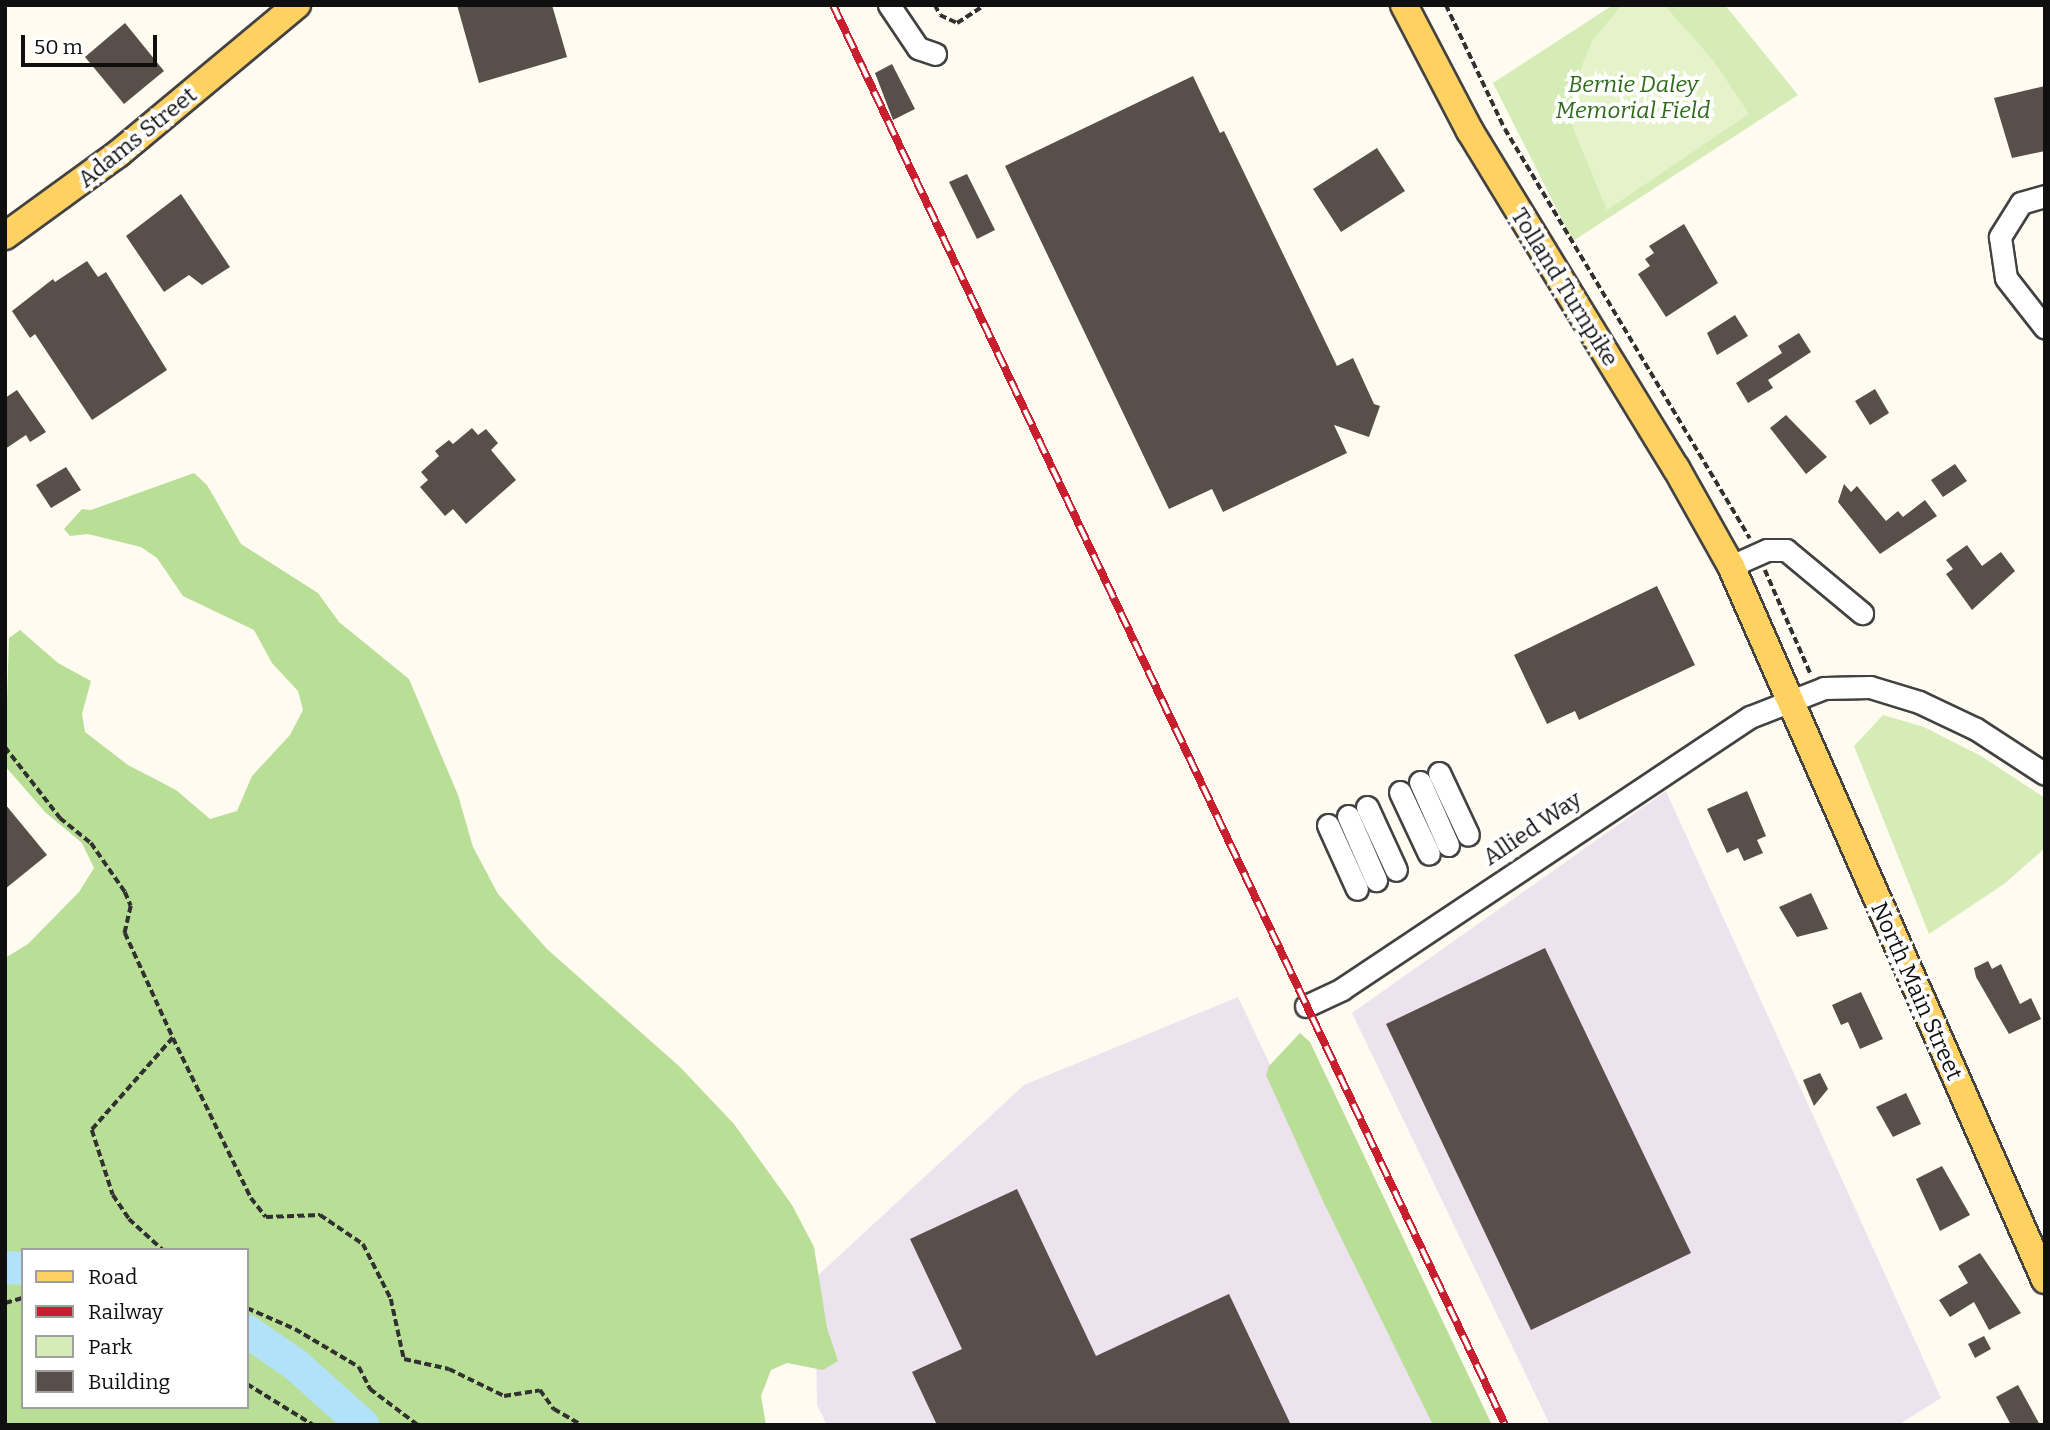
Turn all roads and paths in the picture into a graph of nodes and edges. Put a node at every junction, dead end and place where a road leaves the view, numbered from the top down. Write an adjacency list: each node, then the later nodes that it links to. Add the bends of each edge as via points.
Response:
1 (889, 5): 7 (street, via 918,48)
2 (935, 5): 3 (path, via 940,15 957,23)
3 (985, 5)
4 (1404, 5): 12 (main road, Tolland Turnpike, via 1470,131)
5 (1446, 5): 11 (path, via 1505,129 1710,465)
6 (285, 9): 9 (main road, Adams Street, via 118,154)
7 (935, 54)
8 (2045, 196): 10 (street, via 2021,203 2000,237 2006,278)
9 (5, 236)
10 (2045, 328)
11 (1758, 553): 12 (street); 13 (street, via 1774,548 1790,552); 14 (path)
12 (1731, 566): 15 (main road, Tolland Turnpike)
13 (1862, 612)
14 (1803, 655)
15 (1792, 701): 17 (street, via 1824,688 1870,687 1919,702 1976,729); 20 (street, Allied Way, via 1750,717 1342,989); 23 (main road, North Main Street)
16 (5, 747): 21 (path, via 60,818 92,843 125,892 131,906 125,933)
17 (2045, 774)
18 (1453, 842): 18 (street, via 1425,780)
19 (1382, 877): 19 (street, via 1353,814)
20 (1306, 1006)
21 (173, 1038): 22 (path, via 92,1130 113,1195 129,1219); 28 (path, via 251,1198 266,1217 320,1215 362,1244 391,1299 398,1350 404,1359 449,1369 504,1396 540,1390 554,1409)
22 (161, 1248)
23 (2045, 1280)
24 (248, 1308): 27 (path, via 295,1329 359,1367 370,1389)
25 (248, 1385): 26 (path)
26 (313, 1425)
27 (418, 1425)
28 (582, 1425)

